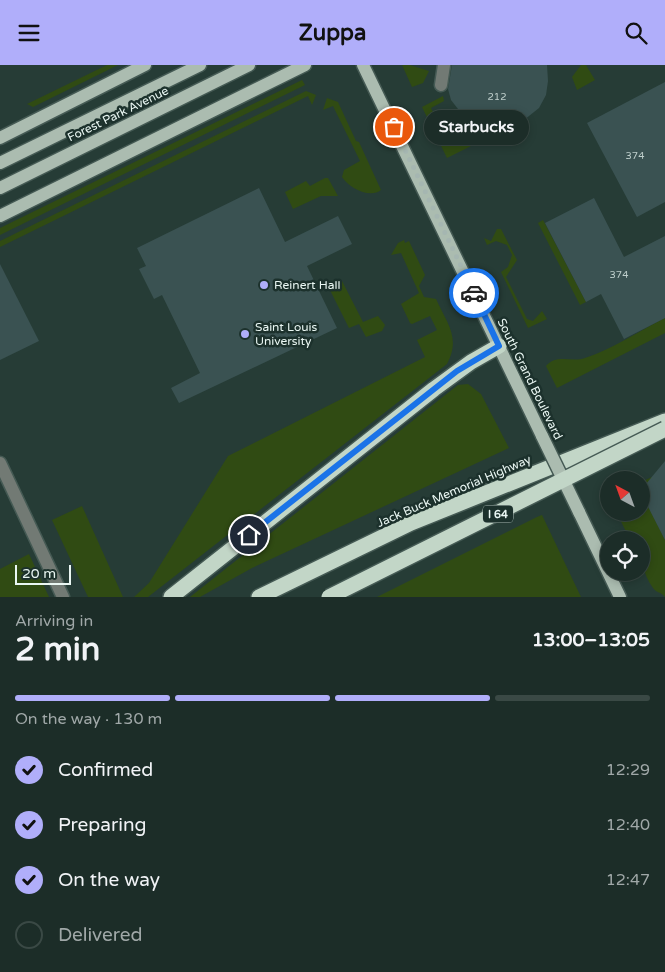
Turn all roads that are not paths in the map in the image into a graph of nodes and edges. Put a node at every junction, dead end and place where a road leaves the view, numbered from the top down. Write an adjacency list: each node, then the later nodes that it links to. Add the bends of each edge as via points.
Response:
1 (145, 65): 8 (main road)
2 (200, 65): 9 (main road, Forest Park Avenue)
3 (249, 65): 10 (main road, Forest Park Avenue)
4 (305, 65): 11 (main road)
5 (363, 65): 12 (main road, South Grand Boulevard)
6 (444, 65): 7 (street)
7 (441, 85)
8 (0, 137)
9 (0, 163)
10 (0, 188)
11 (0, 216)
12 (499, 346): 17 (highway, via 471,362 408,409); 20 (main road, South Grand Boulevard, bridge)
13 (665, 421): 18 (highway, Jack Buck Memorial Highway / I 64, via 411,523)
14 (665, 429): 19 (highway, I 64, bridge)
15 (0, 463): 16 (street)
16 (63, 597)
17 (171, 597)
18 (259, 597)
19 (329, 597)
20 (620, 597)

